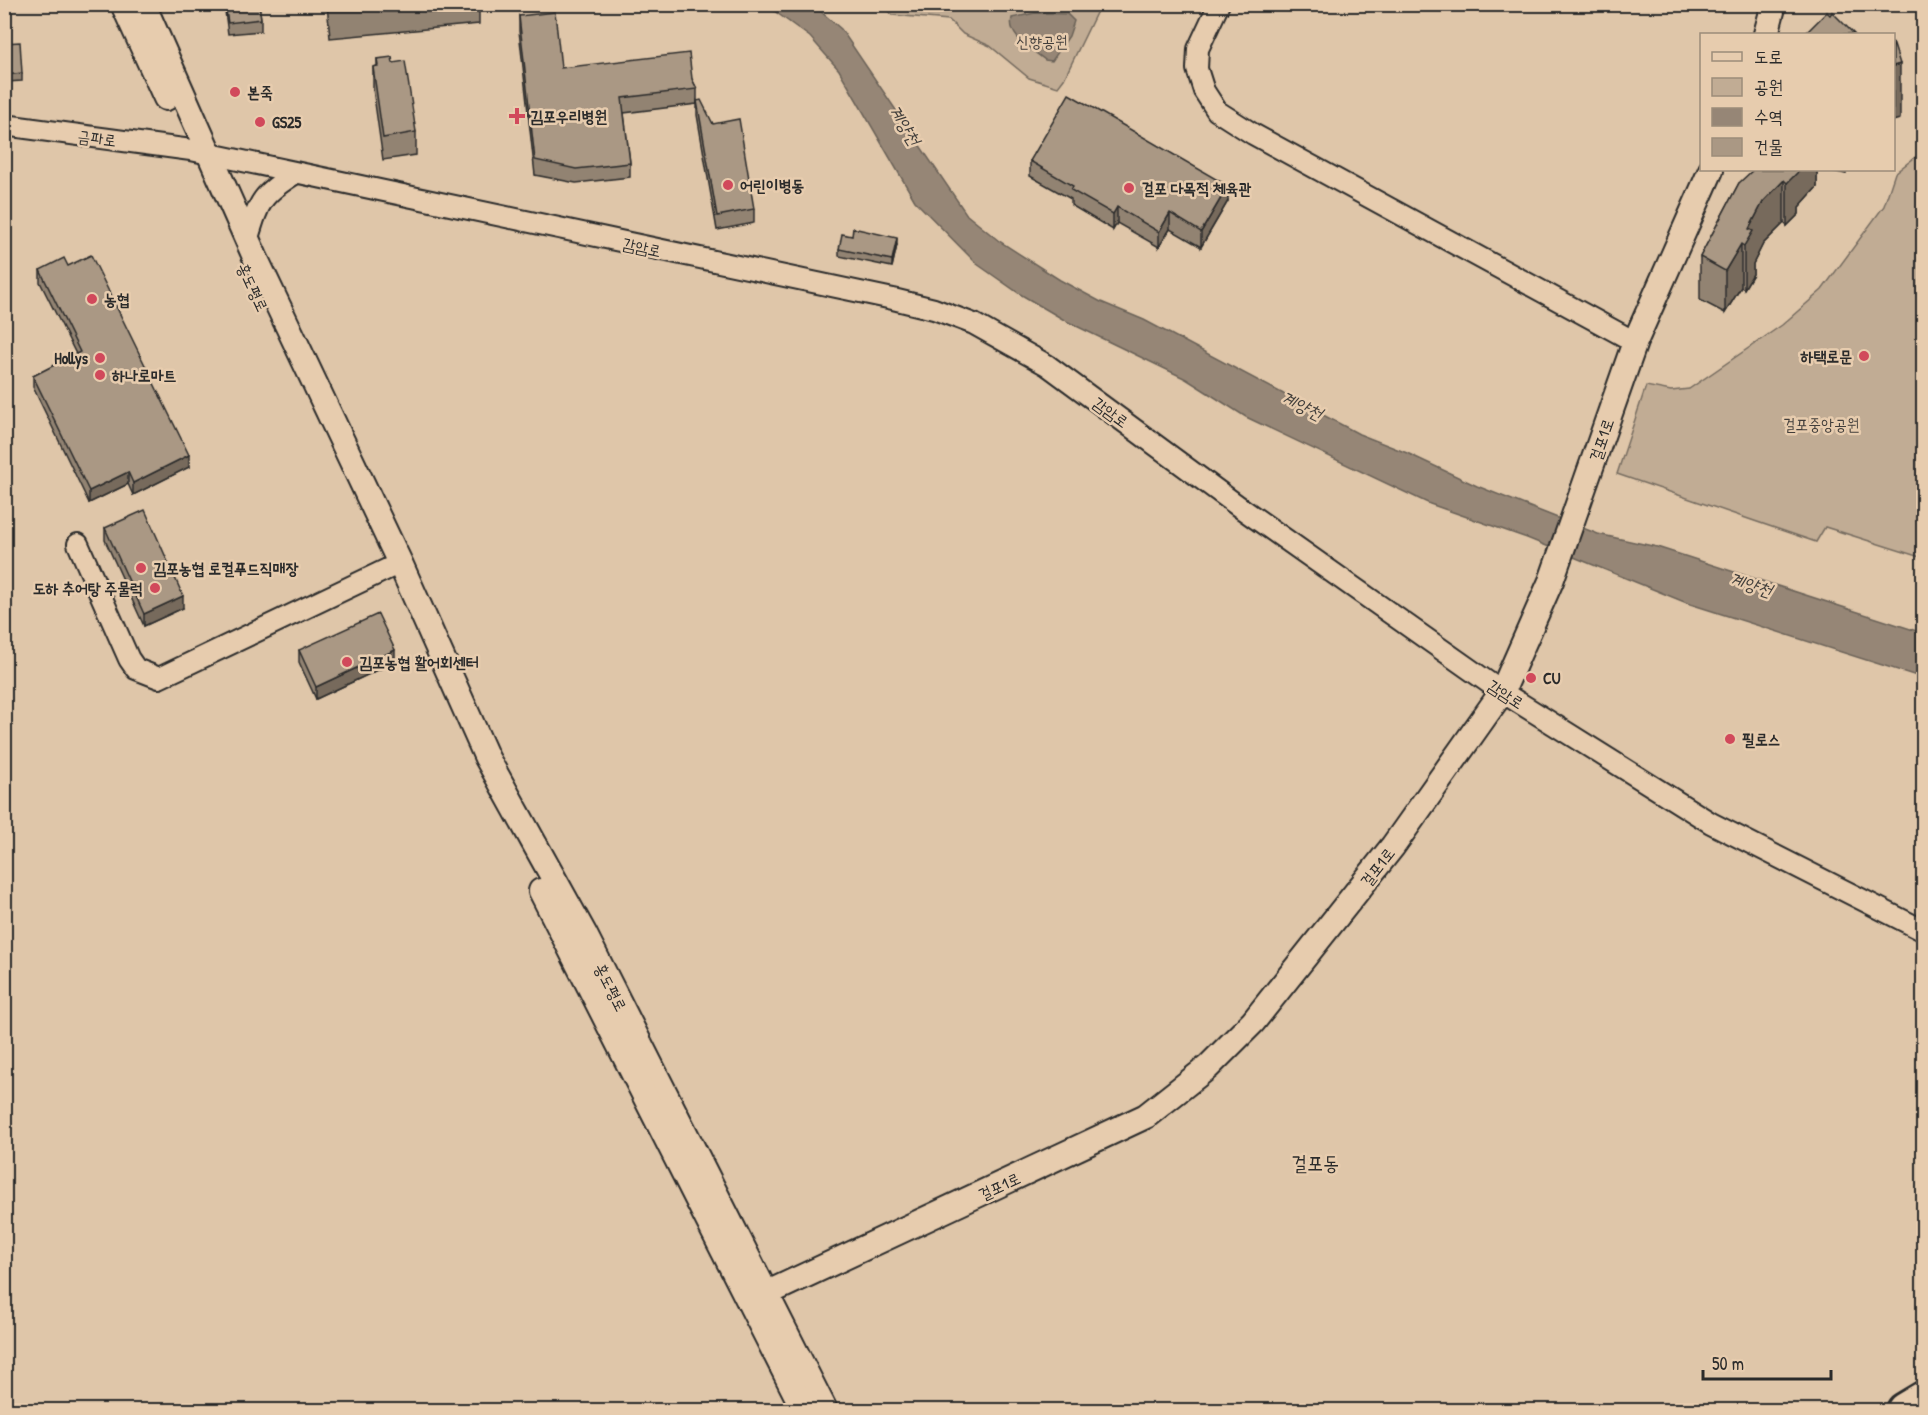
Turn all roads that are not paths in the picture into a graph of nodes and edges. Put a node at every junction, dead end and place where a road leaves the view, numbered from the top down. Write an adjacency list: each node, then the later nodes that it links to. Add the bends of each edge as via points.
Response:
1 (123, 4): 7 (street, 홍도평로)
2 (143, 4): 7 (street, 홍도평로)
3 (1219, 4): 11 (street, via 1197,59 1204,91 1217,111)
4 (1774, 4): 5 (street)
5 (1766, 33)
6 (4, 125): 7 (street, 금파로)
7 (199, 152): 9 (street, 감암로); 10 (street, 홍도평로); 13 (street, 홍도평로)
8 (1711, 171): 11 (street, 걸포1로)
9 (296, 173): 10 (street, via 265,194); 14 (street, 감암로, via 893,299 974,324 1047,365 1240,508)
10 (247, 241): 13 (street, 홍도평로)
11 (1635, 342): 14 (street, 걸포1로, via 1551,581)
12 (78, 544): 13 (street, via 129,659 136,669 159,678)
13 (393, 565): 16 (street, 홍도평로, via 476,768 582,966 637,1082)
14 (1503, 692): 15 (street, 감암로, via 1711,823); 16 (street, 걸포1로, via 1393,846 1307,957 1253,1022 1177,1094 1146,1116 1069,1154)
15 (1923, 931)
16 (759, 1297): 18 (street, 홍도평로); 19 (street, 홍도평로)
17 (1923, 1398): 20 (highway)
18 (804, 1410)
19 (825, 1410)
20 (1904, 1410)

